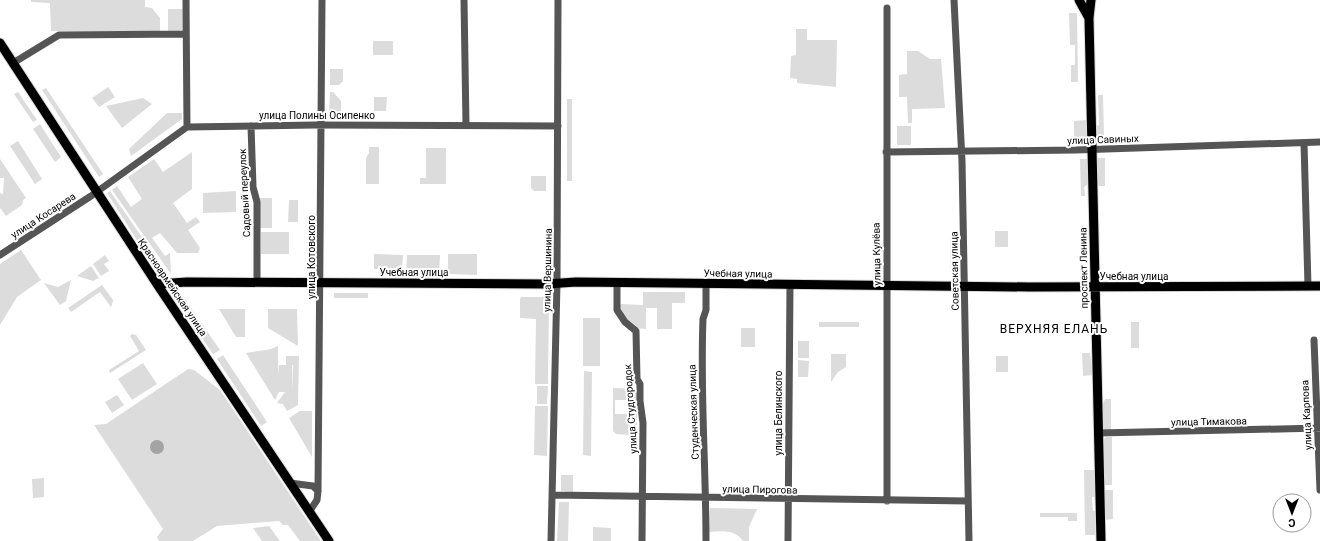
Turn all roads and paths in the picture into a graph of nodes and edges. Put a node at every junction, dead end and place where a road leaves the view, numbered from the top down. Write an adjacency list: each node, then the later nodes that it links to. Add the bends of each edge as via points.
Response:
1 (186, 0): 10 (street)
2 (322, 0): 13 (street, улица Котовского)
3 (464, 0): 14 (street)
4 (558, 0): 16 (street, улица Вершинина)
5 (954, 0): 21 (street, Советская улица)
6 (1079, 0): 9 (main road, проспект Ленина)
7 (1091, 0): 9 (main road, проспект Ленина)
8 (887, 8): 22 (street, улица Кулёва)
9 (1089, 18): 20 (main road, проспект Ленина)
10 (186, 34): 12 (street, via 59,35); 17 (street)
11 (0, 43): 12 (main road, Красноармейская улица)
12 (13, 63): 23 (main road, Красноармейская улица)
13 (321, 125): 14 (street, улица Полины Осипенко); 15 (street, улица Полины Осипенко); 26 (street, улица Котовского)
14 (466, 125): 16 (street, улица Полины Осипенко)
15 (251, 126): 17 (street, улица Полины Осипенко); 25 (street, Садовый переулок, via 253,187 257,202)
16 (558, 126): 27 (street, улица Вершинина)
17 (187, 127): 23 (street)
18 (1320, 142): 19 (street, улица Савиных)
19 (1304, 143): 20 (street, улица Савиных); 33 (street)
20 (1092, 149): 21 (street, улица Савиных); 36 (main road, проспект Ленина)
21 (962, 151): 22 (street, улица Савиных); 35 (street, Советская улица)
22 (886, 152): 32 (street, улица Кулёва)
23 (97, 191): 24 (street, улица Косарева); 30 (main road, Красноармейская улица)
24 (0, 255)
25 (257, 282): 26 (main road, Учебная улица); 30 (main road, Учебная улица)
26 (320, 283): 27 (main road, Учебная улица); 42 (street, улица Котовского)
27 (557, 283): 28 (main road, Учебная улица); 43 (street, улица Вершинина)
28 (618, 283): 29 (main road, Учебная улица); 44 (street, улица Студгородок, via 617,310 636,331 637,379 640,384 643,423)
29 (706, 283): 31 (main road, Учебная улица); 45 (street, Студенческая улица, via 702,363)
30 (157, 284): 40 (main road, Красноармейская улица)
31 (790, 284): 32 (main road, Учебная улица); 46 (street, улица Белинского)
32 (887, 286): 35 (main road, Учебная улица); 47 (street, улица Кулёва)
33 (1308, 286): 34 (main road, Учебная улица); 36 (main road, Учебная улица)
34 (1320, 286)
35 (964, 287): 36 (main road, Учебная улица); 48 (street, Советская улица)
36 (1095, 287): 39 (main road, проспект Ленина)
37 (1314, 340): 38 (street, улица Карпова)
38 (1319, 428): 39 (street, улица Тимакова); 41 (street, улица Карпова)
39 (1098, 433): 56 (main road, проспект Ленина)
40 (290, 483): 42 (street, via 313,486); 49 (main road, Красноармейская улица)
41 (1320, 490)
42 (318, 491): 49 (street, улица Котовского, via 317,500)
43 (552, 495): 44 (street, улица Пирогова); 51 (street, улица Вершинина)
44 (643, 497): 45 (street, улица Пирогова); 52 (street, улица Студгородок)
45 (706, 498): 46 (street, улица Пирогова); 53 (street, Студенческая улица)
46 (788, 500): 47 (street, улица Пирогова); 54 (street, улица Белинского)
47 (887, 501): 48 (street, улица Пирогова)
48 (968, 501): 55 (street, Советская улица)
49 (310, 512): 50 (main road, Красноармейская улица)
50 (329, 541)
51 (550, 541)
52 (642, 541)
53 (706, 541)
54 (788, 541)
55 (969, 541)
56 (1101, 541)

